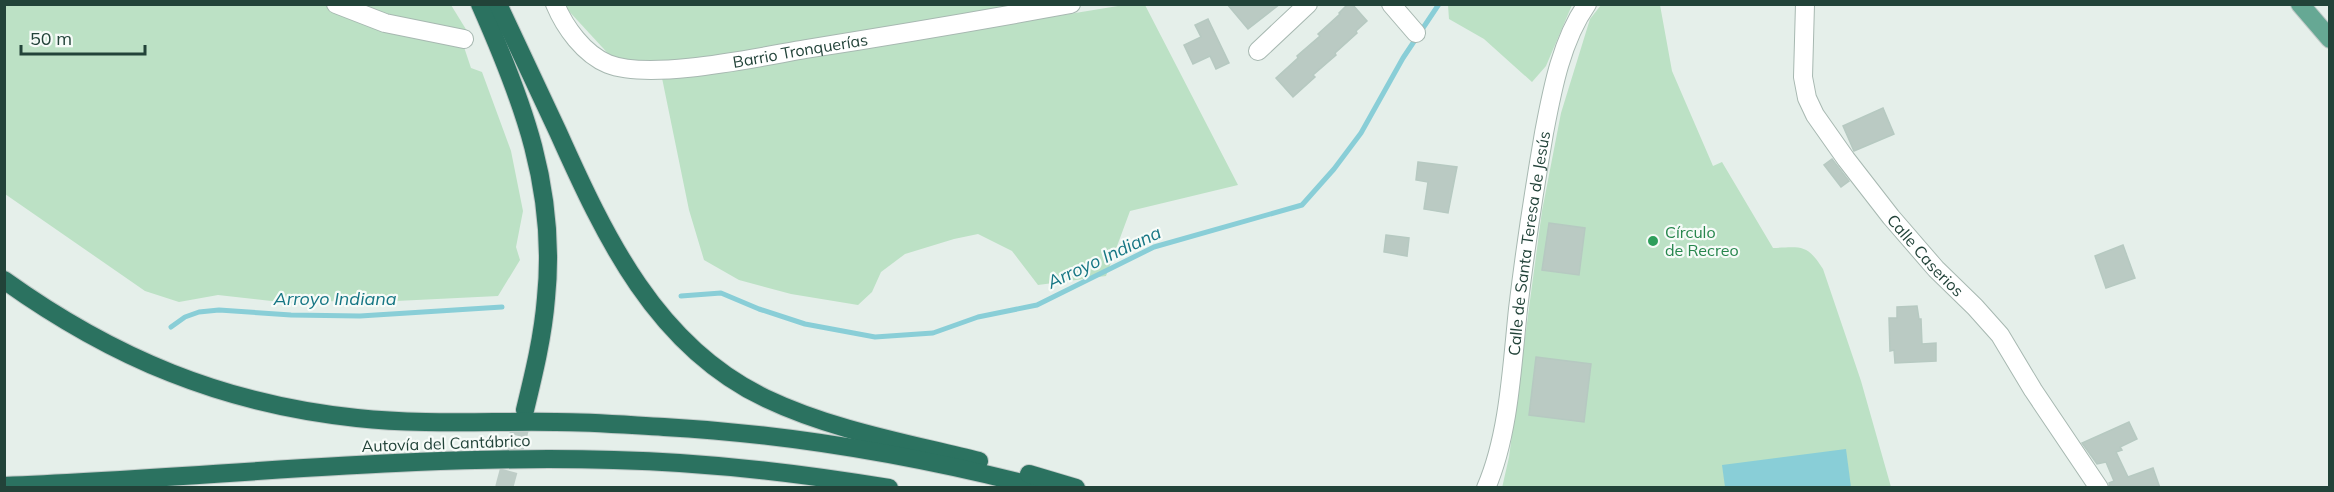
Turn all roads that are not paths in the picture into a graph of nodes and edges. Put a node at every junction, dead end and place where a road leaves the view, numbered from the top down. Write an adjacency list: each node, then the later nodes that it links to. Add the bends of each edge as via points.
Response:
1 (336, 4): 12 (street, via 385,23)
2 (480, 4): 16 (highway, via 531,134 545,207 546,299)
3 (498, 4): 20 (highway, via 611,244 655,309 706,361 754,392 819,420)
4 (555, 4): 5 (street, Barrio Tronquerías, via 569,30 600,60 620,67 657,70)
5 (1071, 4)
6 (1308, 4): 14 (street)
7 (1391, 4): 11 (street)
8 (1587, 4): 21 (street, Calle de Santa Teresa de Jesús, via 1569,40 1549,107 1502,432)
9 (1805, 4): 22 (street, Calle Caserios, via 1803,77 1815,115 1891,216 2000,335)
10 (2300, 4): 13 (main road)
11 (1416, 33)
12 (464, 39)
13 (2330, 39)
14 (1258, 51)
15 (4, 280): 19 (highway, via 76,327 154,368 212,389 279,406 395,421 605,423 742,433 857,448)
16 (525, 410)
17 (4, 486): 18 (highway, Autovía del Cantábrico, via 378,464 545,459 686,464 791,473)
18 (889, 488)
19 (1042, 488)
20 (1076, 488)
21 (1486, 488)
22 (2099, 488)

